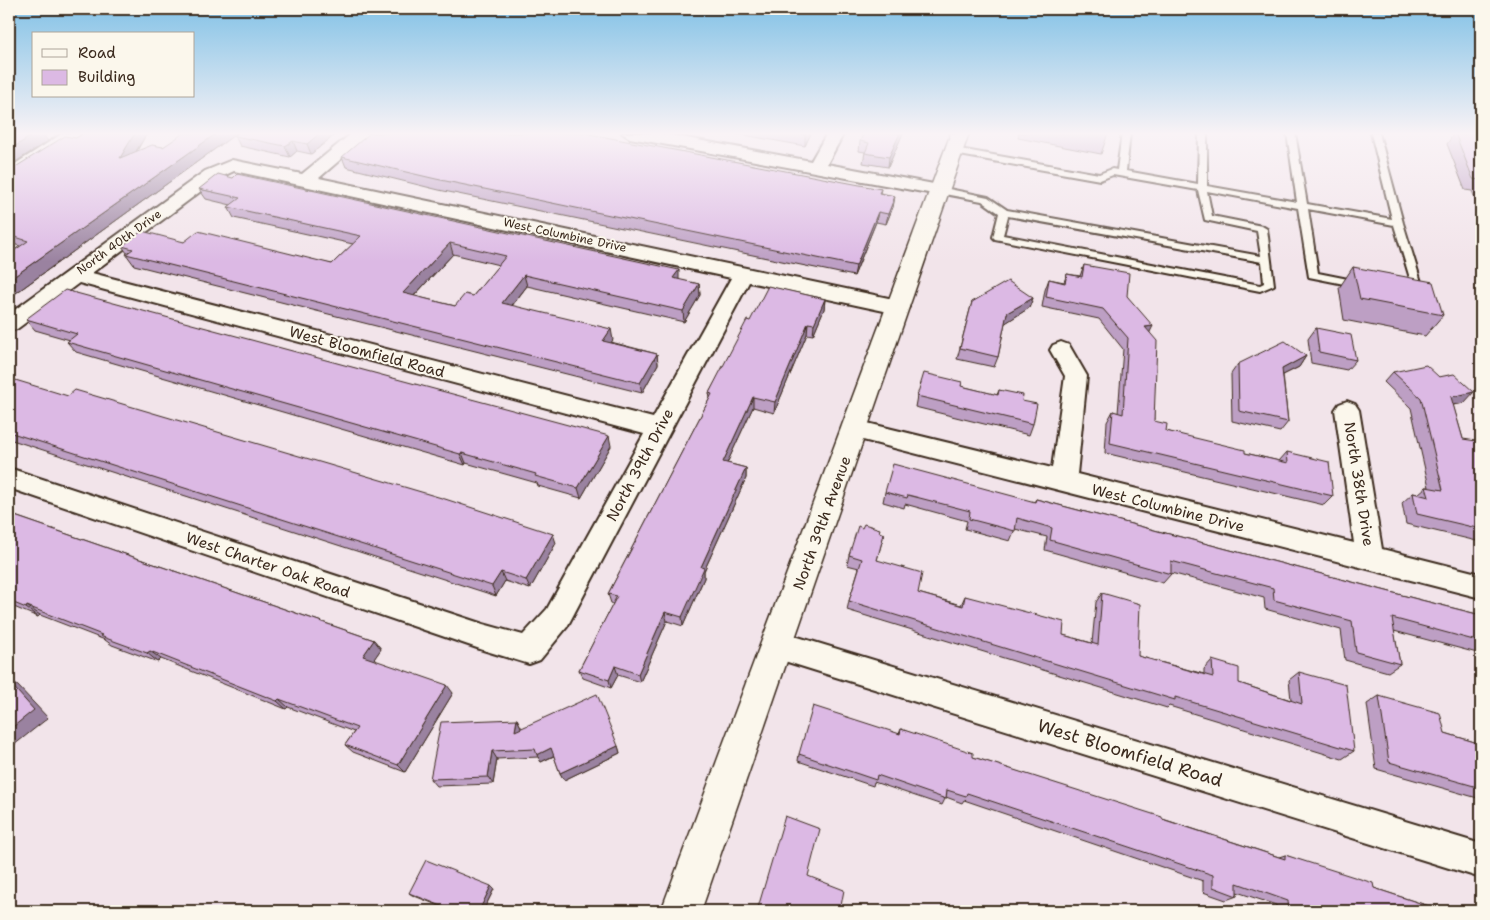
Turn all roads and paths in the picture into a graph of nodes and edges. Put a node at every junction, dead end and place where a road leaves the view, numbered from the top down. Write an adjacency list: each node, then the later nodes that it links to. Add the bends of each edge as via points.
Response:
1 (210, 176): 18 (street, North 40th Drive)
2 (286, 176): 10 (street, West Columbine Drive)
3 (311, 176): 10 (street)
4 (860, 176): 12 (street)
5 (944, 176): 12 (street, North 39th Avenue)
6 (1137, 176): 11 (lane)
7 (1202, 176): 11 (lane)
8 (1296, 176): 13 (lane)
9 (1386, 176): 15 (lane)
10 (306, 180): 17 (street, West Columbine Drive)
11 (1202, 188): 13 (lane); 16 (lane, via 1208,218 1262,229)
12 (939, 190): 14 (lane, via 985,199); 21 (street, North 39th Avenue)
13 (1300, 205): 15 (lane); 19 (lane, via 1313,275)
14 (1004, 212): 16 (lane); 16 (lane, via 998,237 1260,288 1269,285)
15 (1398, 223): 20 (lane, via 1421,295)
16 (1267, 260)
17 (743, 274): 21 (street, West Columbine Drive); 25 (street, North 39th Drive)
18 (75, 275): 22 (street, North 40th Drive); 25 (street, West Bloomfield Road)
19 (1372, 286)
20 (1411, 293)
21 (898, 307): 26 (street, North 39th Avenue)
22 (9, 324)
23 (1062, 350): 28 (street, via 1076,376)
24 (1347, 410): 29 (street, North 38th Drive)
25 (659, 429): 32 (street, North 39th Drive, via 557,618)
26 (856, 430): 28 (street, West Columbine Drive); 31 (street, North 39th Avenue)
27 (9, 478): 32 (street, West Charter Oak Road)
28 (1063, 482): 29 (street, West Columbine Drive)
29 (1370, 558): 30 (street, West Columbine Drive)
30 (1481, 586)
31 (778, 645): 33 (street, West Bloomfield Road); 34 (street, North 39th Avenue)
32 (529, 650)
33 (1481, 861)
34 (681, 911)

